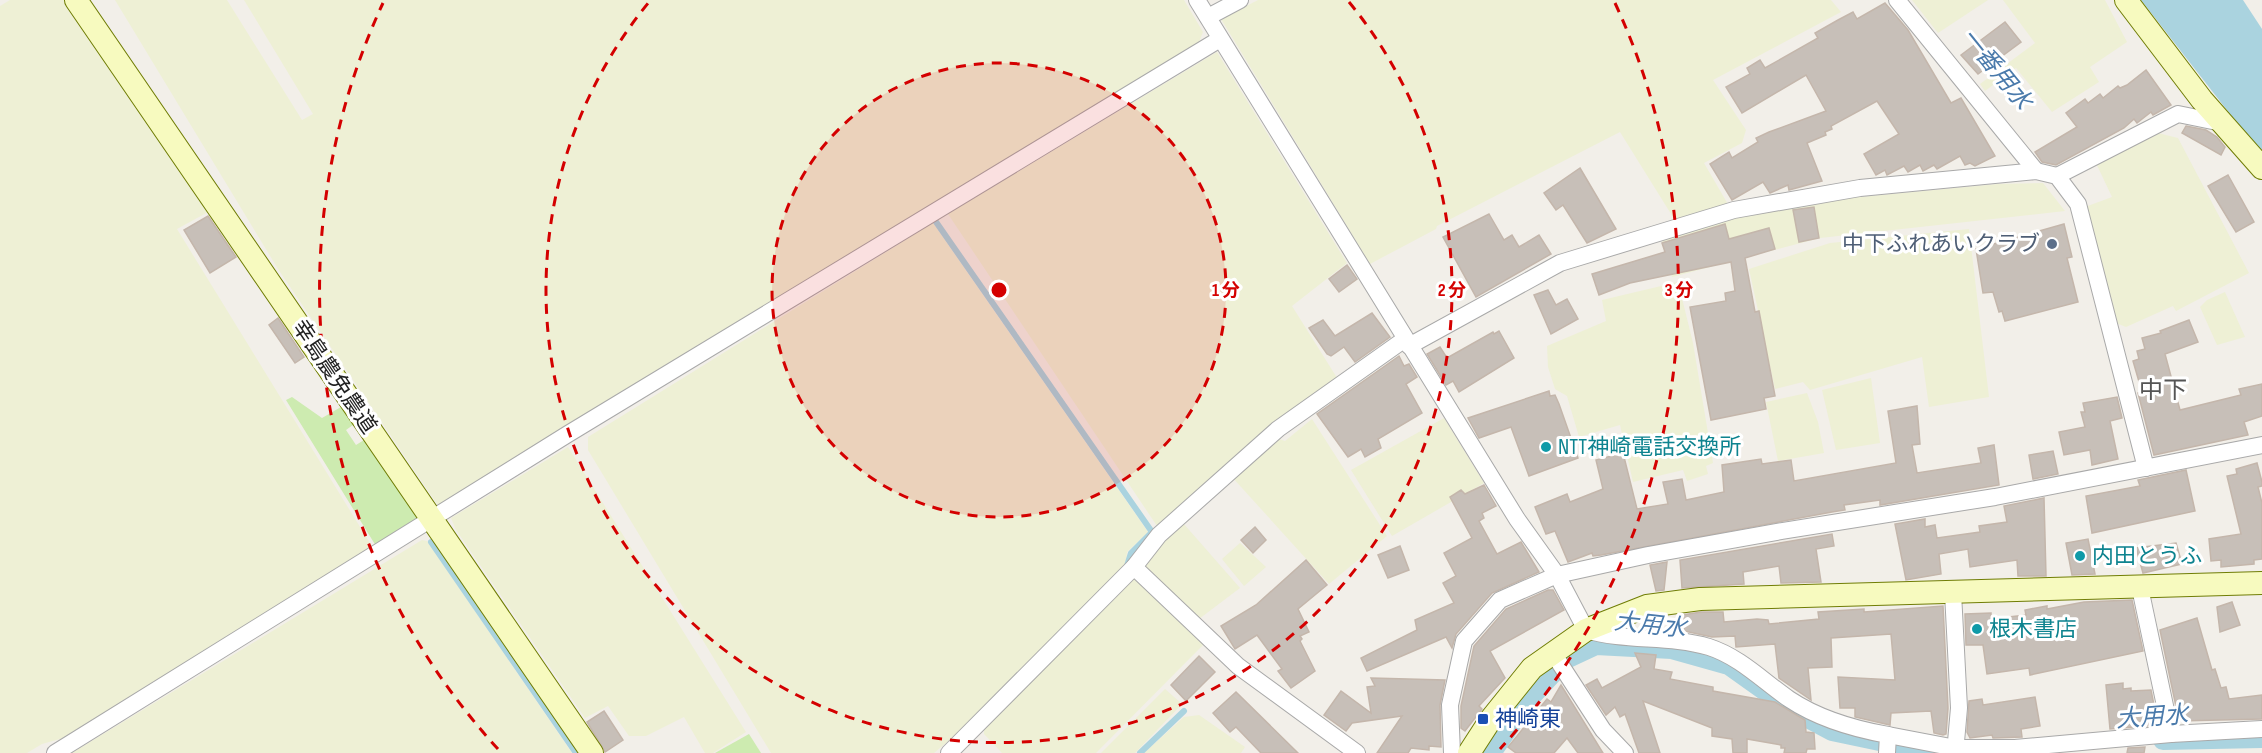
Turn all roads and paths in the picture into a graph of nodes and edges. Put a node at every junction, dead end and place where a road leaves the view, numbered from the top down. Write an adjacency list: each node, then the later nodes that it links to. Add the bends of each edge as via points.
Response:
1 (76, 0): 15 (street, 幸島農免農道)
2 (1197, 0): 6 (street)
3 (1240, 0): 6 (street)
4 (1897, 0): 10 (street)
5 (2126, 0): 8 (street)
6 (1208, 17): 7 (street)
7 (1216, 42): 12 (street, via 1358,259); 15 (street)
8 (2222, 123): 9 (street); 11 (street, via 2178,114)
9 (2262, 168)
10 (2036, 171): 11 (street); 12 (street, via 1860,188 1734,210 1560,263)
11 (2057, 176): 14 (street, via 2078,204)
12 (1403, 343): 16 (street, via 1278,429 1159,535); 17 (street)
13 (2262, 445): 14 (street)
14 (2145, 463): 17 (street, via 1995,497 1648,555)
15 (432, 519): 28 (street); 29 (street, 幸島農免農道)
16 (1134, 567): 30 (street); 31 (street, via 1238,666)
17 (1557, 575): 21 (street); 32 (street, via 1500,600 1464,641 1450,705)
18 (2262, 583): 19 (street)
19 (2140, 588): 20 (street); 24 (street)
20 (1953, 592): 21 (street, via 1700,599 1647,606); 27 (street, via 1959,708)
21 (1586, 630): 22 (street); 25 (street, via 1611,637 1708,647 1743,663 1791,701)
22 (1559, 662): 33 (street, via 1532,668); 34 (street, via 1603,730)
23 (2262, 729): 24 (street)
24 (2171, 734): 26 (street)
25 (1887, 744): 27 (street)
26 (2043, 749): 27 (street)
27 (1955, 751)
28 (55, 753)
29 (592, 753)
30 (949, 753)
31 (1357, 753)
32 (1452, 753)
33 (1469, 753)
34 (1625, 753)

